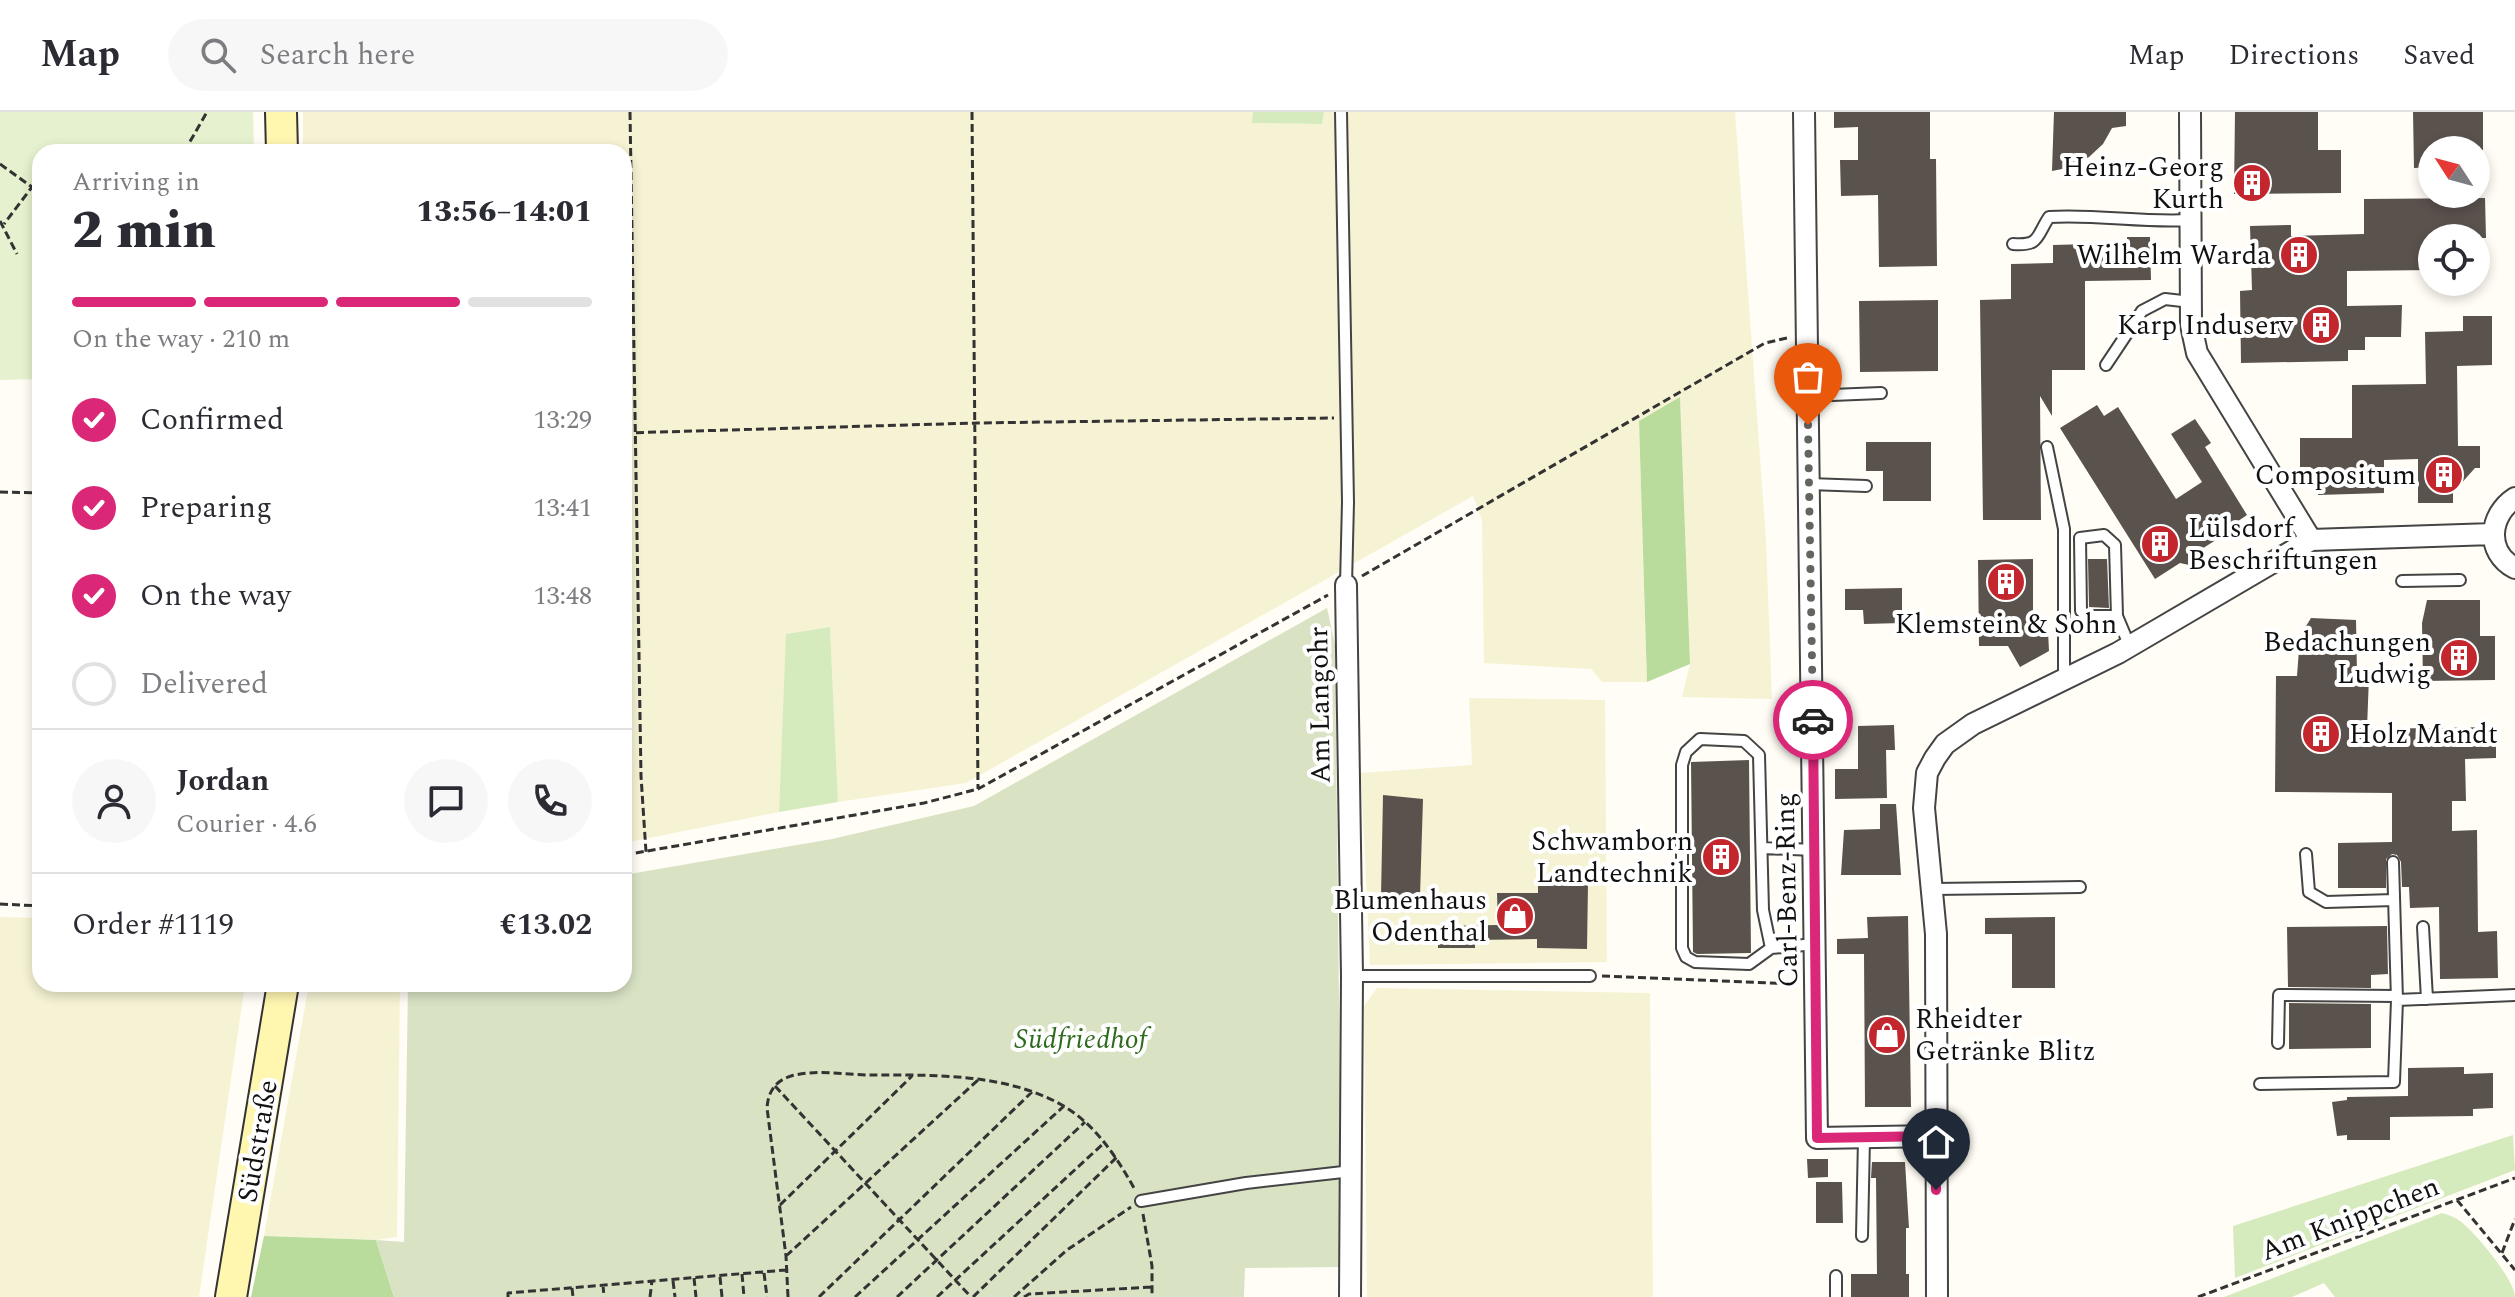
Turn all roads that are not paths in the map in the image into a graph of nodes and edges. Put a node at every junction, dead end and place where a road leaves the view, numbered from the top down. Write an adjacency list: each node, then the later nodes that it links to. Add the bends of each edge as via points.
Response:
1 (281, 112): 5 (street)
2 (1341, 112): 21 (lane, Am Langohr)
3 (1804, 112): 11 (street, Carl-Benz-Ring)
4 (2190, 112): 6 (street)
5 (282, 144)
6 (2190, 220): 7 (lane, via 2049,217 2039,237 2028,245); 8 (street)
7 (2013, 244)
8 (2191, 302): 9 (lane, via 2165,299 2142,311); 17 (street, via 2201,364)
9 (2106, 365)
10 (1881, 393): 11 (lane)
11 (1807, 396): 13 (street, Carl-Benz-Ring)
12 (2047, 447): 24 (lane, via 2064,529)
13 (1809, 484): 14 (lane); 26 (street, Carl-Benz-Ring)
14 (1866, 486)
15 (2515, 498): 16 (street, via 2499,512)
16 (2493, 534): 17 (street); 18 (street, via 2501,557)
17 (2311, 540): 23 (street)
18 (2515, 568)
19 (2460, 580): 20 (lane)
20 (2402, 581)
21 (1346, 585): 35 (street, Am Langohr)
22 (2117, 616): 22 (lane, via 2115,545 2104,535 2080,538 2081,611 2087,616); 23 (lane)
23 (2130, 647): 24 (street)
24 (2064, 679): 30 (street, via 1973,724 1935,758 1924,789)
25 (1762, 848): 26 (lane); 34 (lane, via 1763,910); 34 (lane, via 1759,755 1744,741 1700,739 1682,765 1682,948 1695,962 1749,964)
26 (1815, 850): 33 (street, Carl-Benz-Ring)
27 (2306, 854): 31 (lane, via 2309,892 2315,898)
28 (2393, 862): 31 (lane)
29 (2080, 887): 30 (lane)
30 (1933, 889): 43 (street)
31 (2394, 900): 39 (lane)
32 (2423, 927): 40 (lane)
33 (1816, 944): 34 (lane); 44 (street, Carl-Benz-Ring, via 1817,1138)
34 (1771, 948)
35 (1352, 976): 36 (lane); 45 (street, Am Langohr)
36 (1590, 976)
37 (282, 992): 49 (street, Südstraße)
38 (2515, 995): 40 (lane)
39 (2397, 998): 40 (lane); 41 (lane, via 2279,995); 42 (lane, via 2394,1082)
40 (2427, 999)
41 (2278, 1043)
42 (2260, 1084)
43 (1935, 1136): 44 (street); 52 (street)
44 (1864, 1138): 47 (lane)
45 (1352, 1171): 46 (lane); 50 (street, Am Langohr)
46 (1141, 1201)
47 (1862, 1236)
48 (1836, 1276): 51 (lane)
49 (231, 1297)
50 (1350, 1297)
51 (1836, 1297)
52 (1937, 1297)

